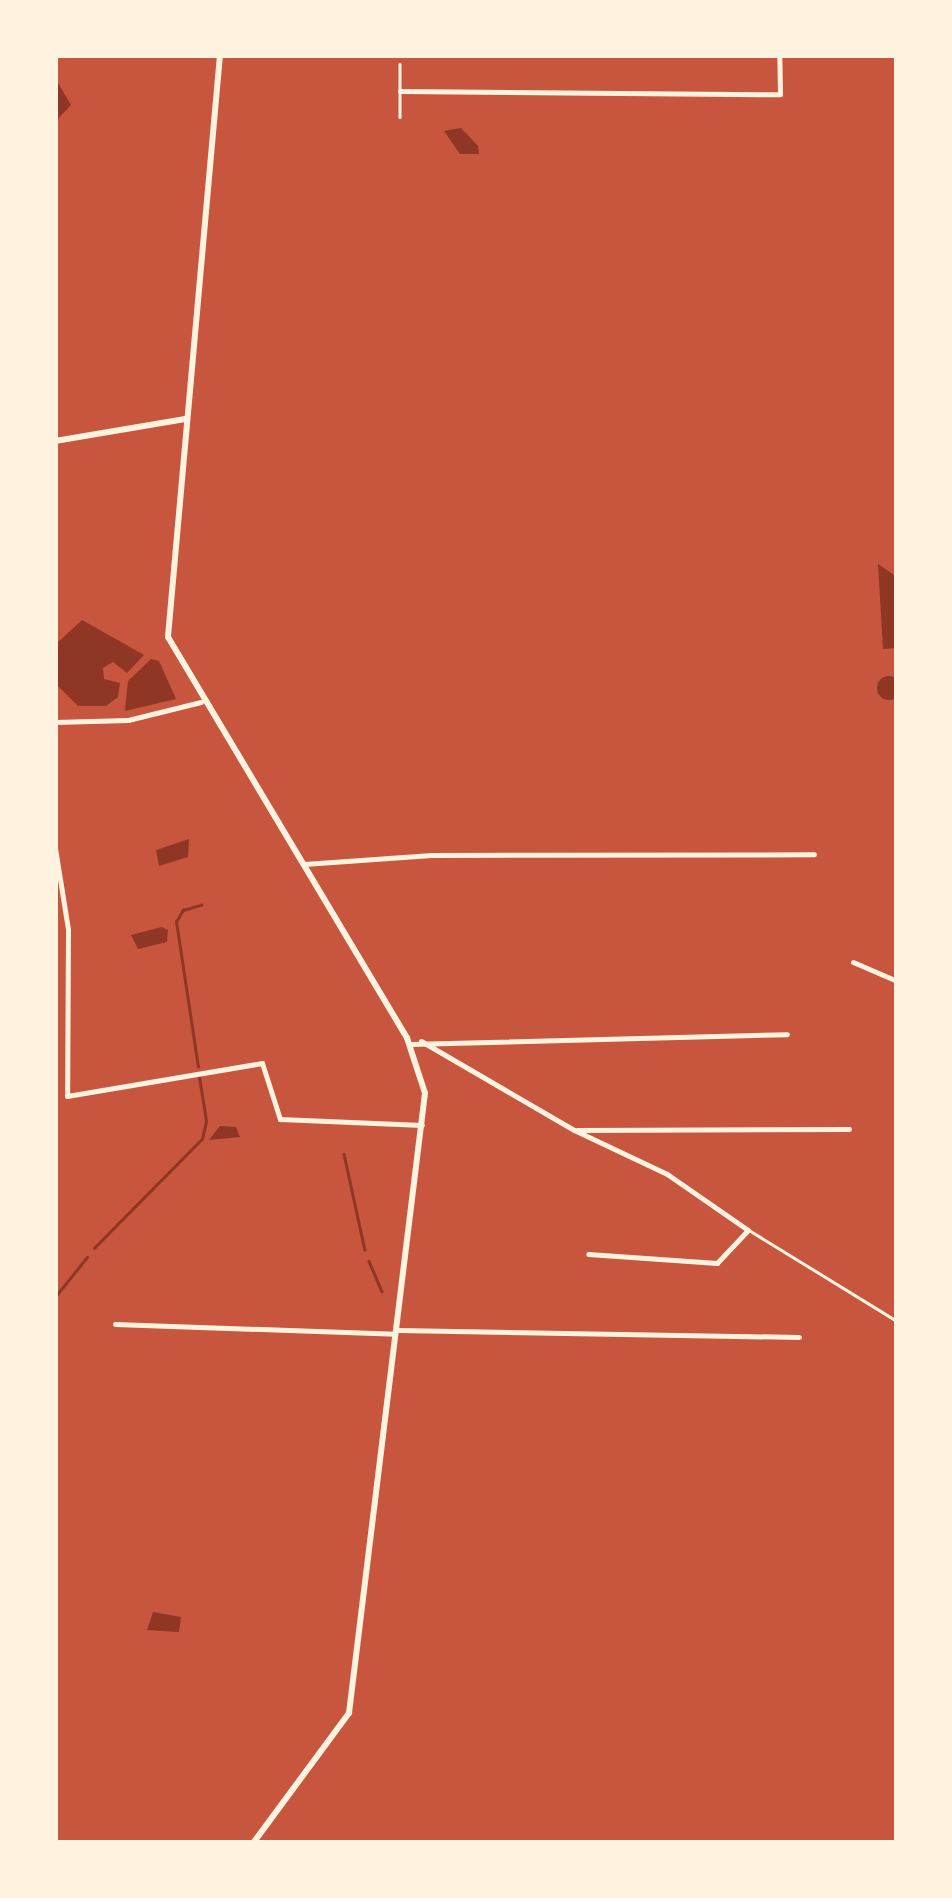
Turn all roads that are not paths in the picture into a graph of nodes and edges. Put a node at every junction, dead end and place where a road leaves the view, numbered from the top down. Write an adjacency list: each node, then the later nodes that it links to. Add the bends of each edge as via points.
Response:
1 (220, 55): 6 (street)
2 (778, 55): 4 (street, via 780,94)
3 (400, 64): 4 (lane)
4 (400, 90): 5 (lane)
5 (400, 117)
6 (186, 419): 7 (street); 8 (street, via 166,625 170,647)
7 (55, 441)
8 (202, 702): 9 (street, via 119,721); 12 (street)
9 (55, 722)
10 (55, 848): 18 (street, via 68,928 65,1094 264,1064 280,1118)
11 (814, 854): 12 (street, via 432,855)
12 (301, 864): 17 (street)
13 (853, 962): 14 (street)
14 (897, 981)
15 (787, 1034): 16 (street)
16 (421, 1040): 17 (street); 20 (street)
17 (410, 1044): 18 (street, via 424,1083)
18 (422, 1125): 25 (street)
19 (849, 1129): 20 (street)
20 (574, 1130): 21 (street, via 668,1174)
21 (748, 1230): 22 (street, via 717,1263); 23 (lane)
22 (588, 1254)
23 (897, 1320)
24 (115, 1324): 25 (street)
25 (398, 1332): 26 (street); 27 (street, via 349,1713)
26 (799, 1337)
27 (253, 1843)

